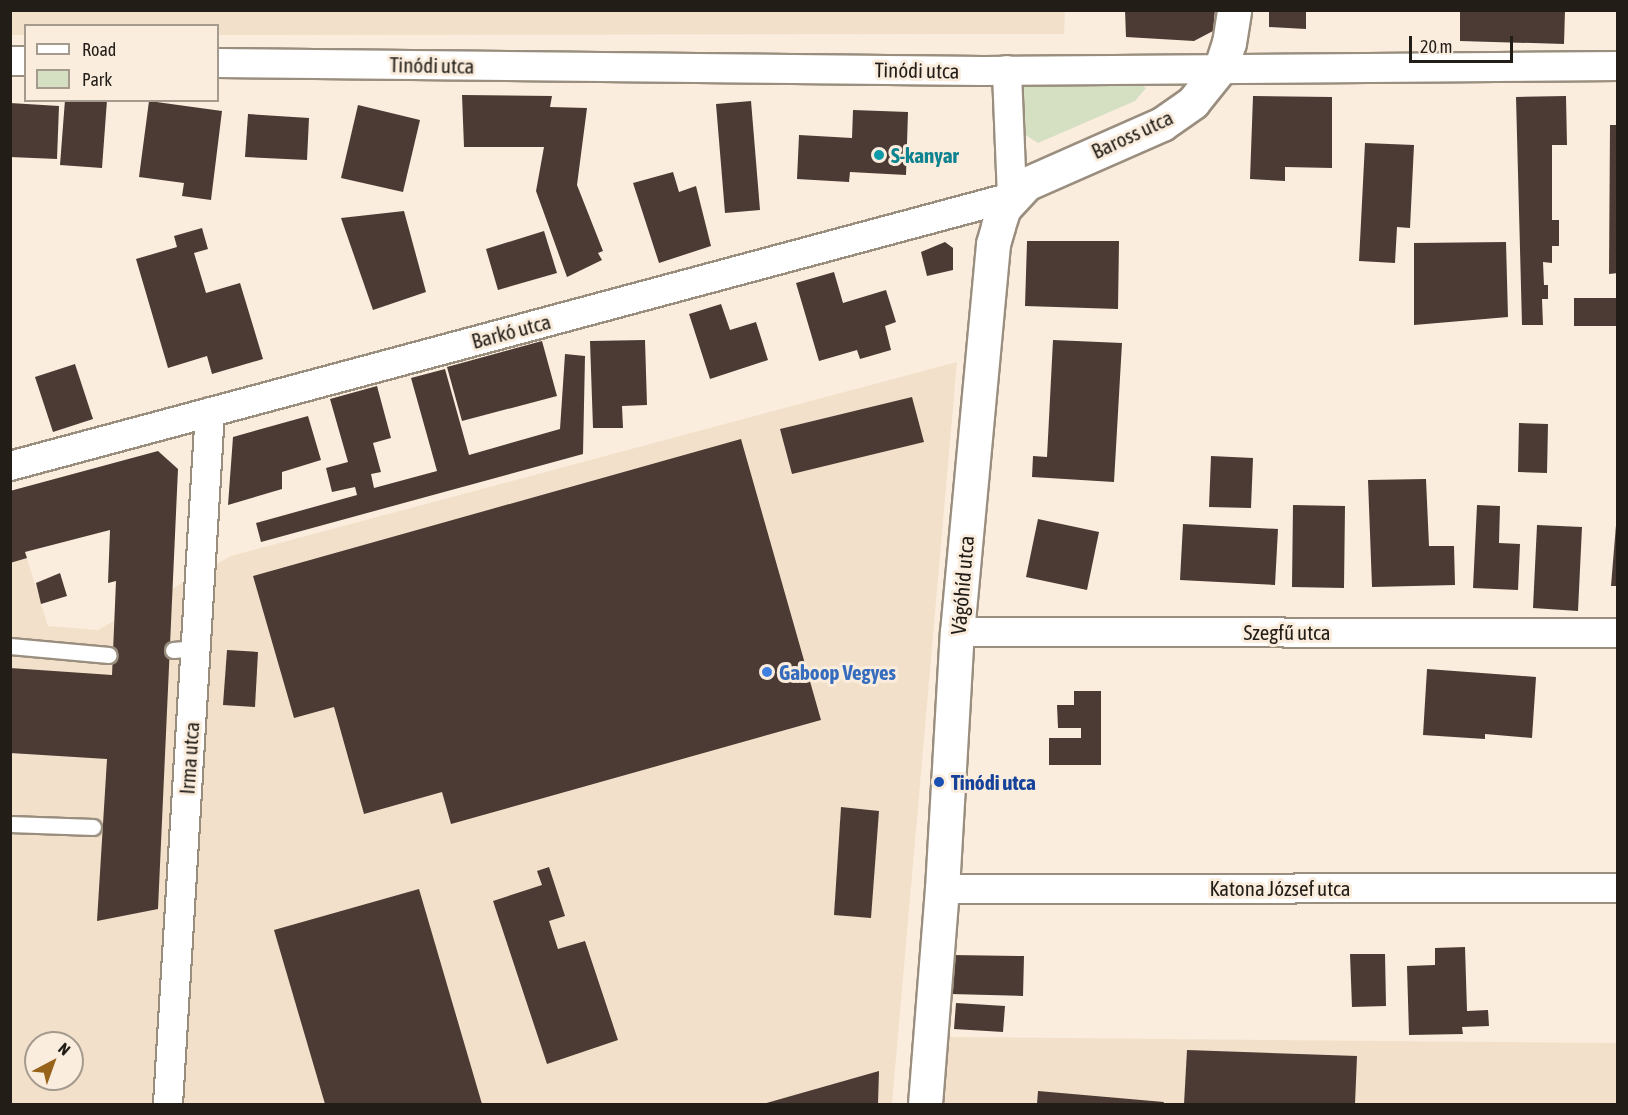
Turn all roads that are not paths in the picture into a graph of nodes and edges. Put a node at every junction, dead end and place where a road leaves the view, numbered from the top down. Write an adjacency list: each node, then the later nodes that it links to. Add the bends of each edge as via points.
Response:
1 (1234, 10): 4 (street, Baross utca)
2 (219, 63): 5 (street, Tinódi utca)
3 (1617, 66): 4 (street, Tinódi utca)
4 (1221, 67): 5 (street, Tinódi utca); 6 (street, Baross utca, via 1193,102 1162,124 1037,177)
5 (1007, 70): 6 (street, Vágóhíd utca)
6 (1012, 197): 7 (street, Barkó utca); 9 (street, Vágóhíd utca, via 1004,208 993,244)
7 (210, 412): 8 (street, Barkó utca); 17 (street, Irma utca, via 184,649)
8 (10, 466)
9 (957, 632): 10 (street, Szegfű utca); 16 (street, Vágóhíd utca)
10 (1617, 633)
11 (10, 646): 12 (lane)
12 (109, 655)
13 (10, 824): 14 (lane)
14 (93, 827)
15 (1617, 888): 16 (street, Katona József utca)
16 (942, 889): 18 (street, Vágóhíd utca)
17 (168, 1104)
18 (925, 1104)

